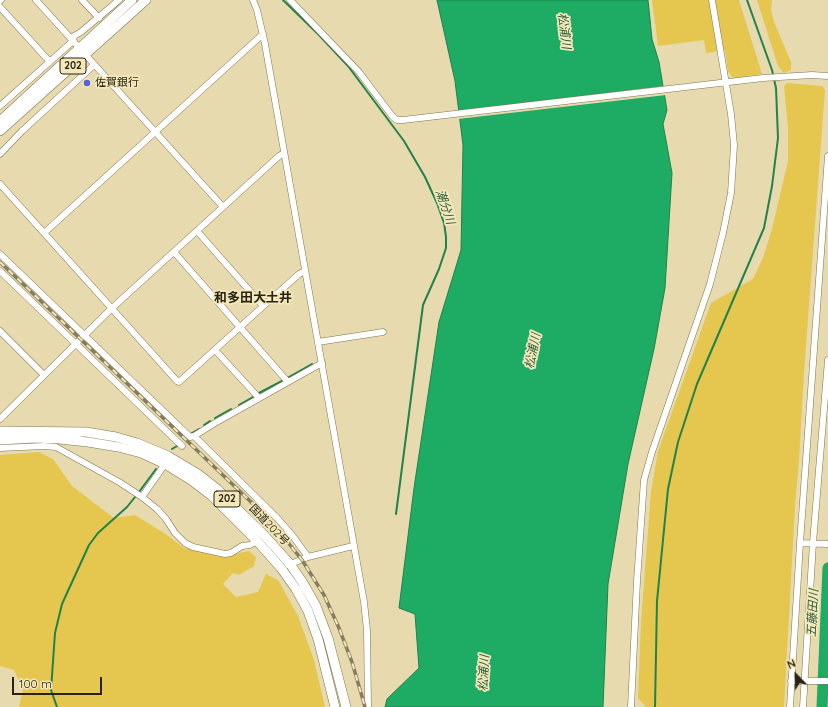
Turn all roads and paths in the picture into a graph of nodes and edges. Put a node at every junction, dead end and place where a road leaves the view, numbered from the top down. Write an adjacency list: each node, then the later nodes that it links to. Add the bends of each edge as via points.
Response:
1 (36, 0): 12 (street)
2 (82, 0): 10 (street)
3 (119, 0): 10 (street)
4 (132, 0): 12 (highway, 202)
5 (146, 0): 12 (highway, 202)
6 (253, 0): 11 (street)
7 (290, 0): 16 (street, via 359,72 392,117 397,120)
8 (712, 0): 16 (street)
9 (0, 7): 13 (street)
10 (98, 18): 12 (street, via 74,36)
11 (263, 34): 20 (street); 21 (street)
12 (80, 48): 13 (street); 14 (street); 18 (highway, 202); 19 (highway, 202)
13 (50, 62): 17 (street)
14 (94, 65): 20 (street); 22 (street)
15 (828, 76): 16 (street, via 781,76)
16 (725, 83): 69 (street, via 734,145 731,193 710,284 644,480)
17 (0, 106)
18 (0, 120)
19 (0, 131)
20 (155, 132): 25 (street); 27 (street)
21 (284, 153): 25 (street); 31 (street)
22 (0, 154)
23 (828, 156): 56 (street)
24 (0, 184): 27 (street)
25 (223, 207): 26 (street)
26 (197, 231): 28 (street); 32 (street)
27 (44, 233): 33 (street)
28 (174, 252): 33 (street); 34 (street)
29 (0, 254): 37 (street)
30 (0, 271): 39 (street)
31 (305, 271): 32 (street); 38 (street)
32 (263, 306): 34 (street)
33 (111, 309): 37 (street); 40 (street, via 179,382)
34 (240, 326): 40 (street); 44 (street)
35 (0, 331): 43 (street)
36 (383, 332): 38 (street)
37 (84, 335): 39 (street); 48 (street, via 190,437)
38 (318, 342): 42 (street)
39 (75, 344): 43 (street); 51 (street)
40 (215, 350): 45 (street)
41 (828, 360): 57 (street)
42 (322, 363): 44 (street); 59 (street)
43 (44, 375): 46 (street)
44 (288, 382): 45 (street)
45 (259, 398): 48 (street)
46 (0, 419)
47 (0, 431): 61 (highway, 国道202号 / 202, via 86,432 137,443 168,456 217,489)
48 (194, 436): 60 (street, via 277,518)
49 (0, 440): 50 (highway, 国道202号 / 202, via 35,438)
50 (57, 443): 52 (street); 53 (highway, 国道202号 / 202, via 88,442 118,447); 54 (street)
51 (182, 446)
52 (0, 448)
53 (165, 464): 54 (street); 55 (highway, 国道202号 / 202, via 212,496)
54 (142, 497): 55 (street, via 166,518 185,543 192,547 225,554)
55 (257, 542): 62 (highway, 国道202号 / 202)
56 (800, 543): 57 (street); 63 (street)
57 (813, 544): 58 (street); 64 (street)
58 (826, 544)
59 (353, 546): 60 (street); 68 (street, via 367,630)
60 (308, 557): 61 (street)
61 (290, 564): 62 (street); 67 (highway, 国道202号 / 202, via 316,606 328,638)
62 (281, 568): 66 (highway, 国道202号 / 202, via 296,589 310,618 318,639)
63 (791, 681): 64 (street); 70 (street)
64 (804, 681): 65 (street); 71 (street)
65 (828, 681)
66 (335, 707)
67 (346, 707)
68 (368, 707)
69 (632, 707)
70 (790, 707)
71 (803, 707)

